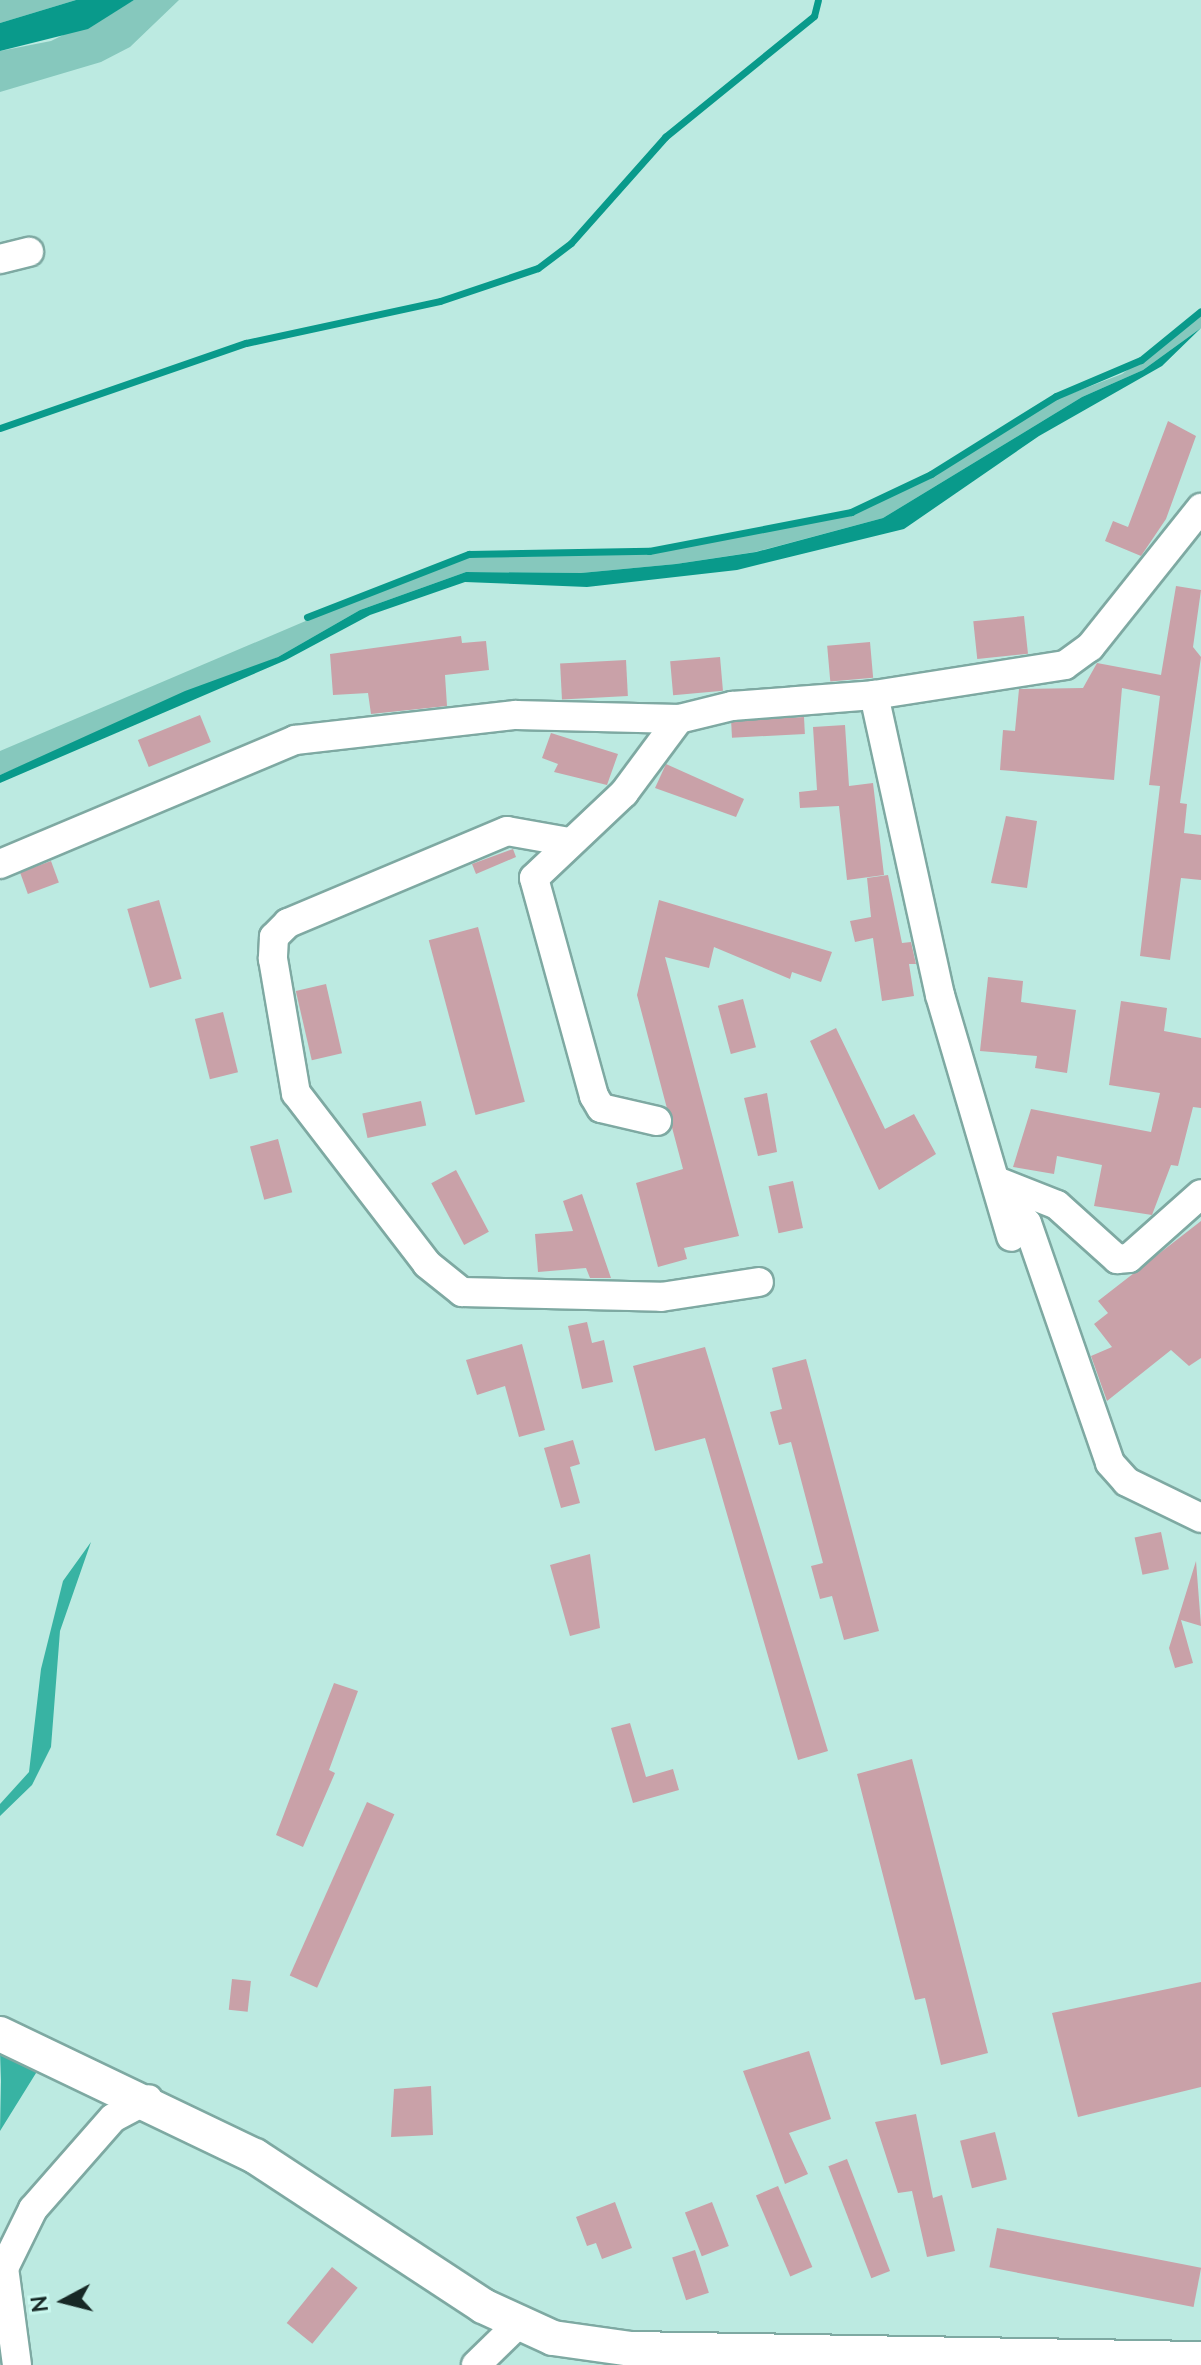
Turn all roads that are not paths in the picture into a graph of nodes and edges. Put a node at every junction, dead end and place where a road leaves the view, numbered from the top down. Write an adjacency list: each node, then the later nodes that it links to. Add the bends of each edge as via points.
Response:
1 (29, 252): 2 (street)
2 (0, 259)
3 (1201, 508): 4 (street, via 1090,647 1065,665)
4 (874, 695): 5 (street, via 732,706); 9 (street, via 940,995)
5 (679, 719): 6 (street, via 624,793); 7 (street, via 516,715 295,740)
6 (569, 842): 8 (street, via 534,878 594,1096 601,1108); 12 (street, via 507,831 288,923 274,937 273,959 296,1093 427,1264 462,1292 661,1297)
7 (0, 864)
8 (657, 1121)
9 (994, 1179): 10 (street, via 1057,1205 1117,1259 1129,1258); 11 (street); 13 (street, via 1027,1223 1110,1463 1127,1482)
10 (1201, 1194)
11 (1011, 1237)
12 (759, 1282)
13 (1201, 1518)
14 (0, 2034): 15 (street)
15 (148, 2099): 16 (street, via 255,2156); 18 (street, via 113,2118 33,2209 4,2268)
16 (517, 2325): 17 (street, via 631,2349); 19 (street)
17 (1201, 2359)
18 (17, 2365)
19 (476, 2365)

